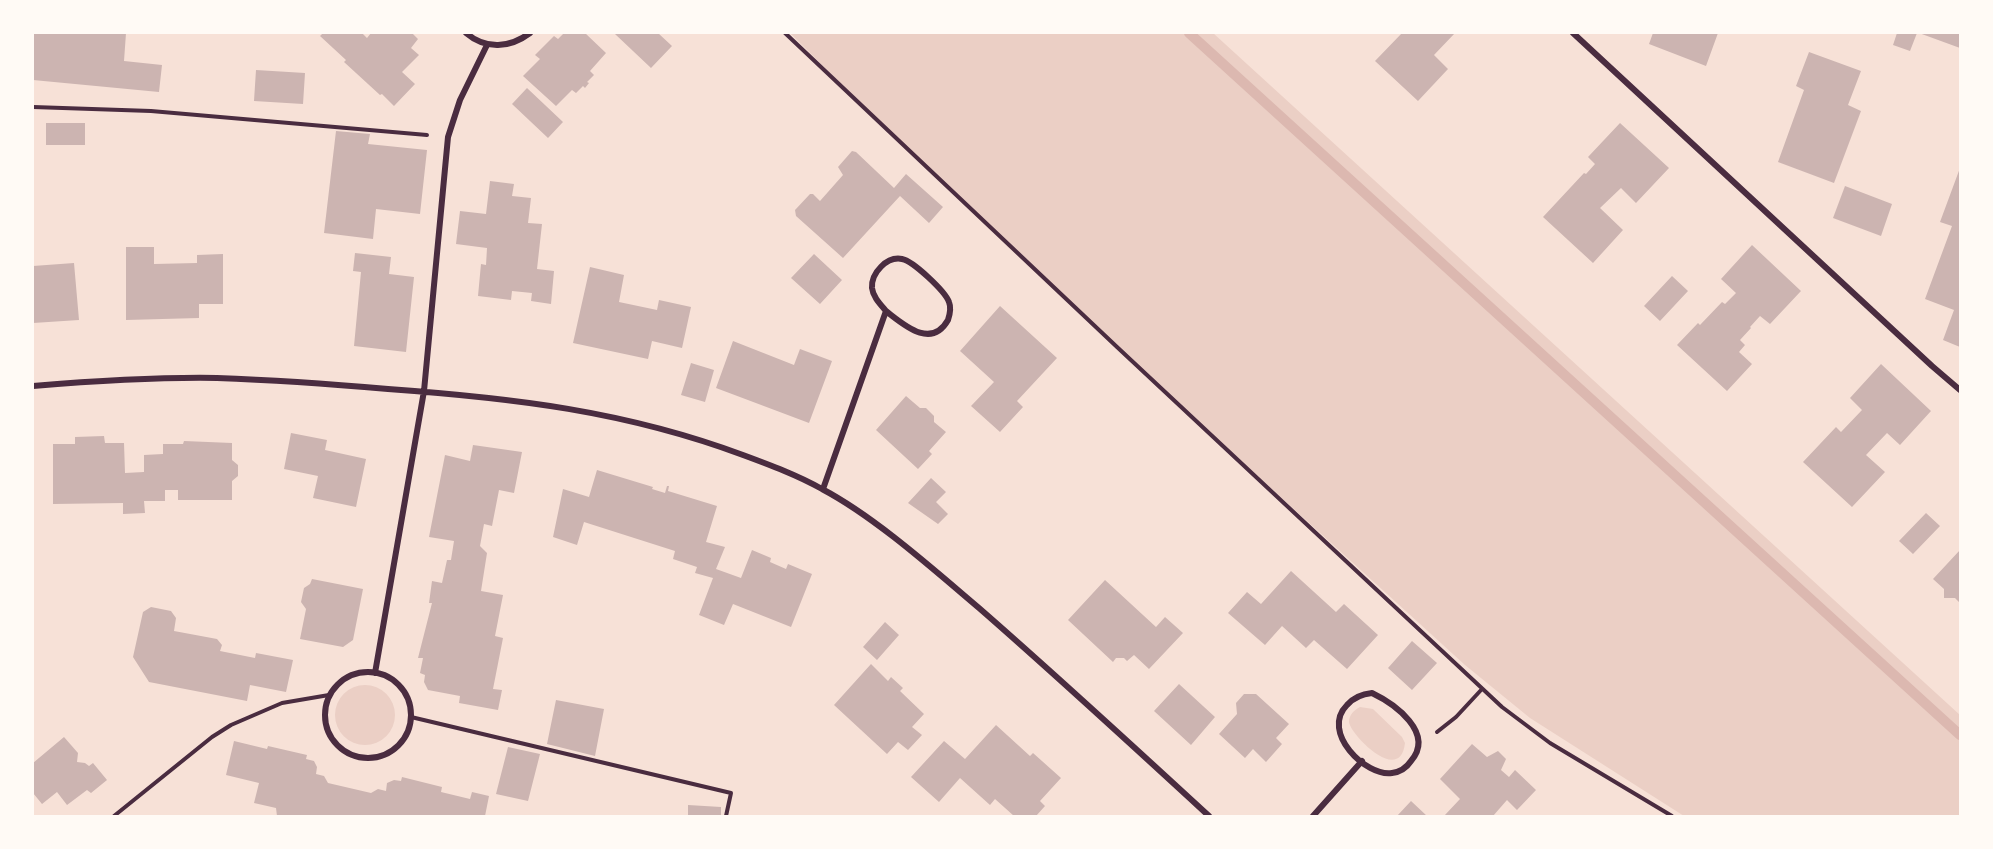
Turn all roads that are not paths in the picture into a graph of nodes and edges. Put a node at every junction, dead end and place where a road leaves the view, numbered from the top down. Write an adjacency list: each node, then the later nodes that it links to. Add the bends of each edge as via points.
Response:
1 (466, 33): 4 (street)
2 (530, 33): 4 (street, via 517,42)
3 (1573, 33): 7 (street)
4 (487, 45): 8 (street, via 460,100 448,137)
5 (886, 311): 5 (street, via 910,330 929,334 947,321 950,304 945,294 912,264 894,259 879,268 873,281 874,296); 9 (street)
6 (33, 386): 8 (street, via 214,378)
7 (1960, 390)
8 (424, 391): 9 (street, via 563,406 649,425 717,445); 10 (street)
9 (823, 489): 12 (street, via 866,517 954,587)
10 (375, 673): 10 (street, via 399,686 407,698 411,717 403,739 393,750 366,758 339,748 330,737 324,709 329,695 348,676)
11 (1362, 761): 11 (street, via 1379,772 1393,774 1410,763 1420,745 1412,724 1372,693 1360,695 1341,712 1338,723 1339,735); 13 (street)
12 (1209, 816)
13 (1313, 816)

